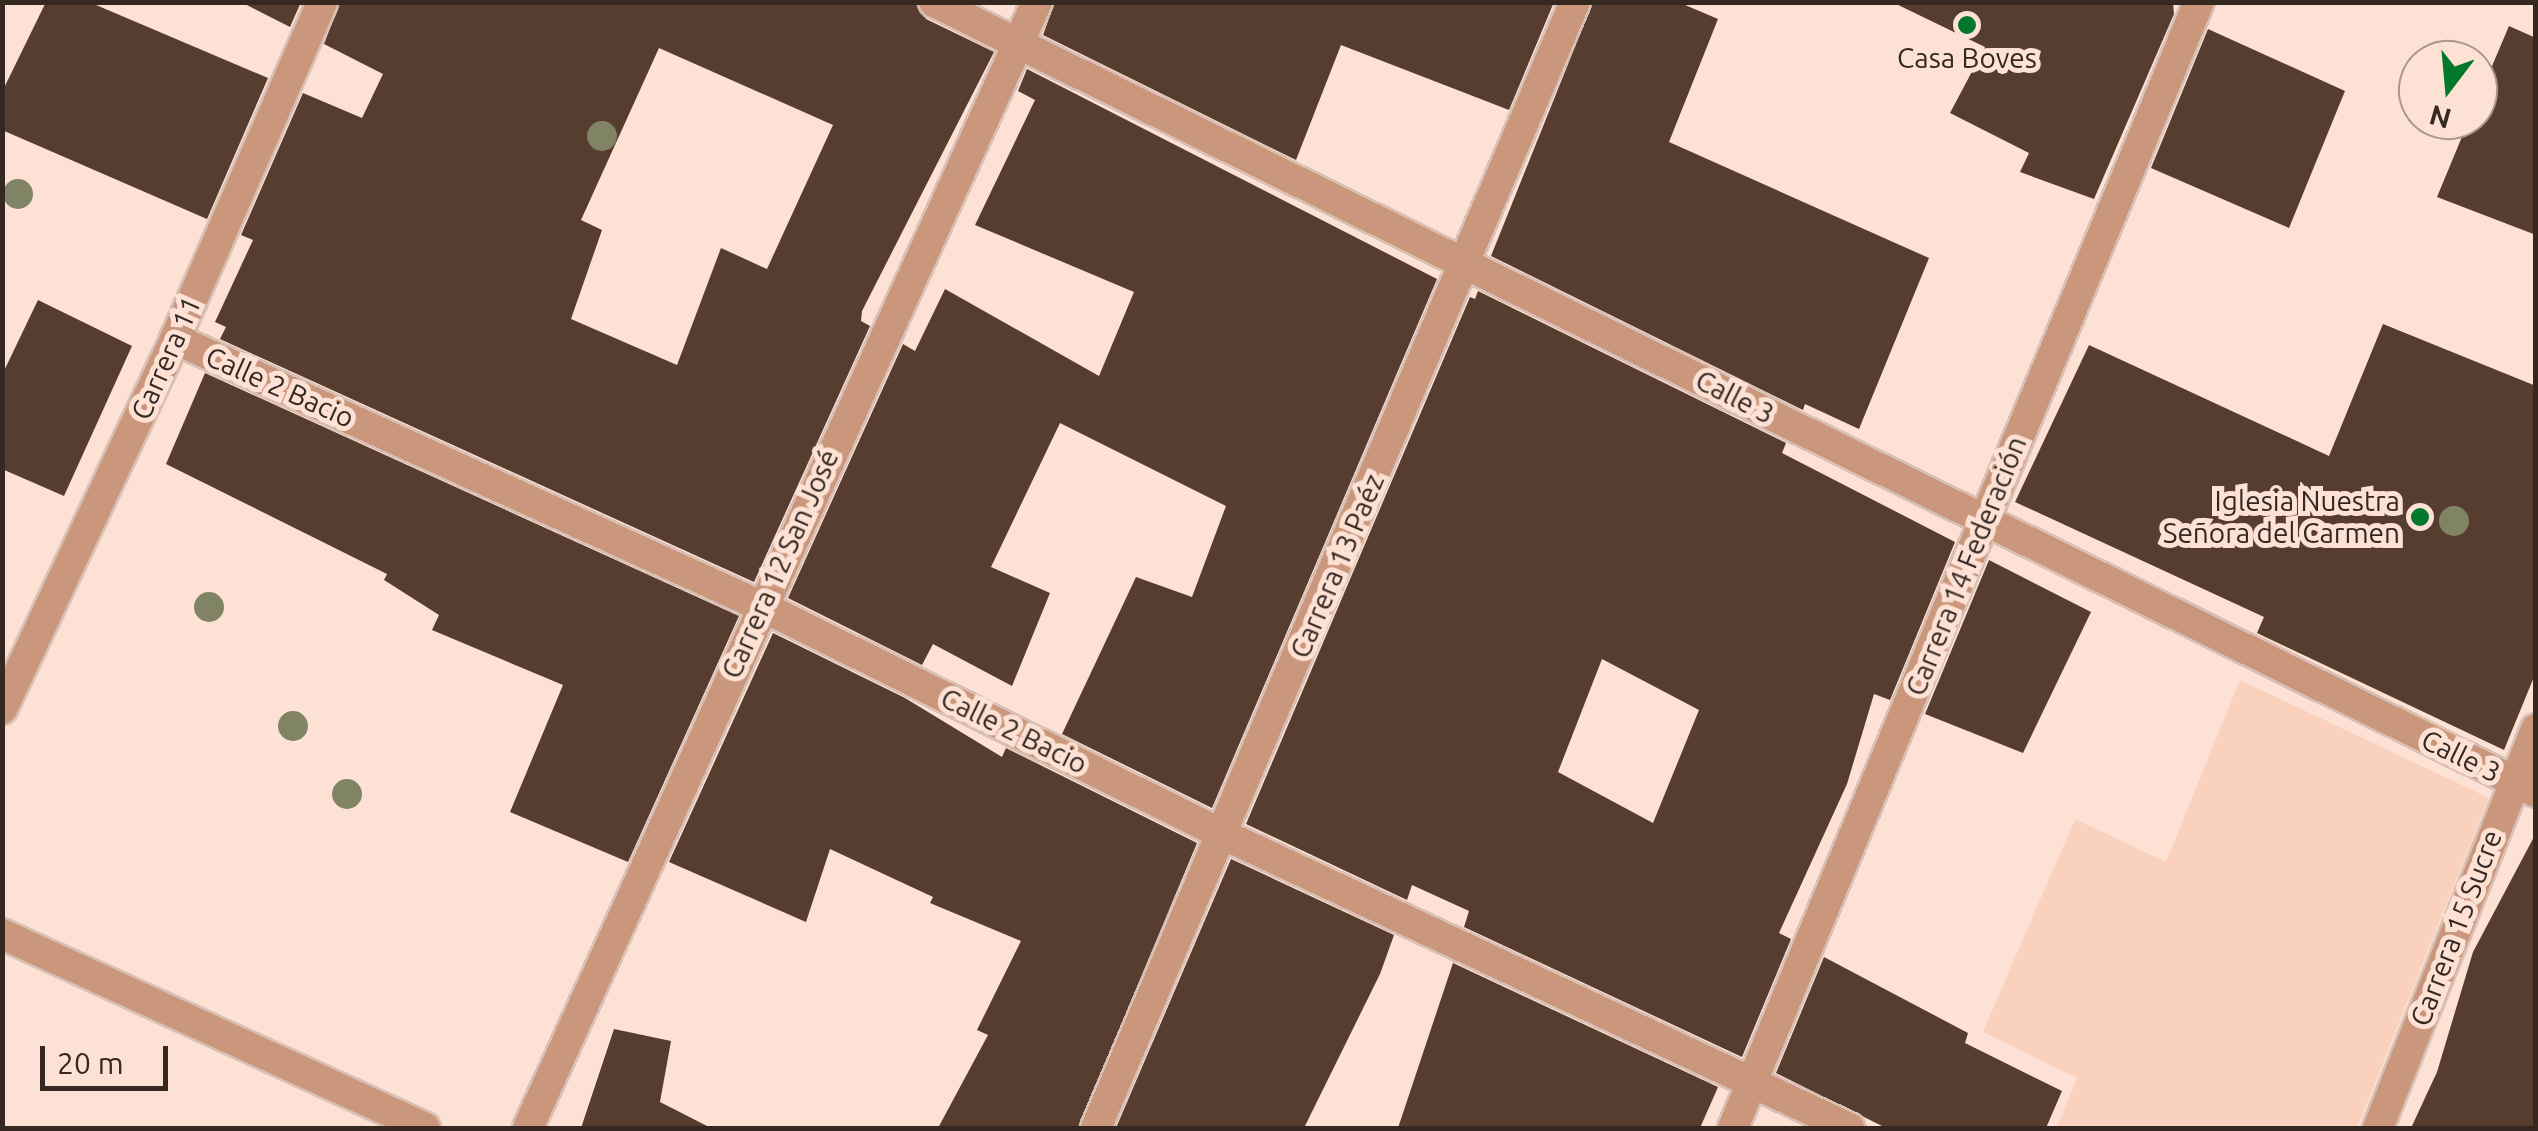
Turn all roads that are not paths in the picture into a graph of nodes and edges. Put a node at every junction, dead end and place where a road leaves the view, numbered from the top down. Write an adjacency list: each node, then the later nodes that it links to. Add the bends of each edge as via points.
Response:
1 (322, 2): 8 (street, Carrera 11)
2 (934, 2): 6 (street, Calle 3)
3 (1037, 2): 6 (street, Carrera 12 San José)
4 (1575, 2): 7 (street, Carrera 13 Paéz)
5 (2199, 2): 9 (street, Carrera 14 Federación)
6 (1020, 43): 7 (street, Calle 3); 10 (street, Carrera 12 San José)
7 (1466, 262): 9 (street, Calle 3); 14 (street, Carrera 13 Paéz)
8 (175, 339): 10 (street, Calle 2 Bacio); 11 (street, Carrera 11)
9 (1984, 522): 13 (street, Calle 3); 16 (street, Carrera 14 Federación)
10 (761, 606): 14 (street, Calle 2 Bacio); 18 (street, Carrera 12 San José)
11 (2, 710)
12 (2536, 729): 13 (street, Carrera 15 Sucre)
13 (2524, 787): 22 (street, Carrera 15 Sucre)
14 (1222, 834): 16 (street, Calle 2 Bacio); 19 (street, Carrera 13 Paéz)
15 (2, 934): 17 (street)
16 (1752, 1084): 20 (street, Carrera 14 Federación); 21 (street, Calle 2 Bacio)
17 (426, 1128)
18 (528, 1128)
19 (1096, 1128)
20 (1733, 1128)
21 (1849, 1128)
22 (2378, 1128)

